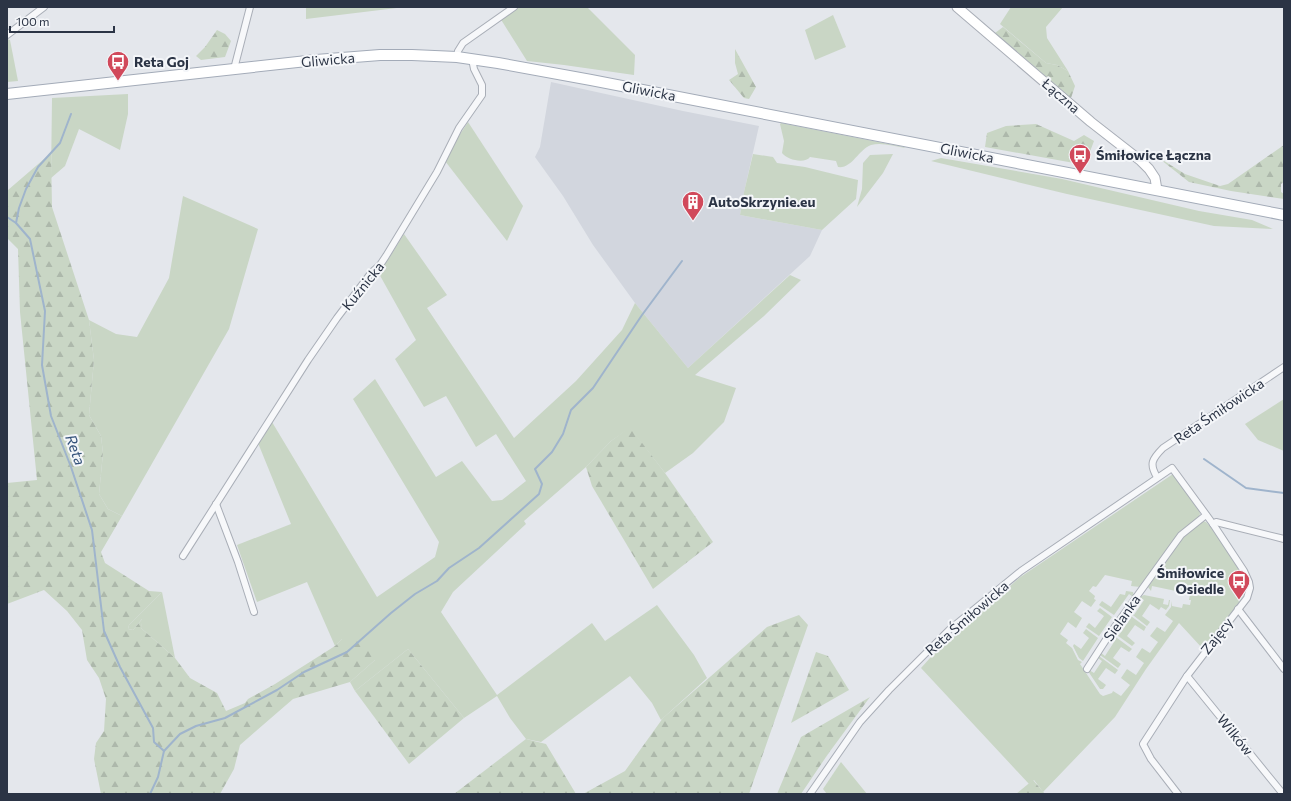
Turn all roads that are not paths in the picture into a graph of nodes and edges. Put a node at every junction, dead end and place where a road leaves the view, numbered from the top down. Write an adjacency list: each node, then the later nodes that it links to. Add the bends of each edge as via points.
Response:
1 (44, 7): 5 (street)
2 (250, 7): 8 (street)
3 (514, 7): 6 (street, via 464,43 458,51)
4 (957, 7): 10 (street, Łączna, via 1091,122 1141,161 1155,178)
5 (7, 35)
6 (458, 57): 7 (main road, Gliwicka); 8 (main road, Gliwicka, via 367,56)
7 (472, 59): 10 (main road, Gliwicka); 15 (street, Kuźnicka, via 483,90 479,101 459,128 437,172 386,256 336,318)
8 (234, 69): 9 (main road, Gliwicka)
9 (7, 94)
10 (1157, 190): 11 (main road, Gliwicka)
11 (1284, 215)
12 (1284, 367): 14 (street, Reta Śmiłowicka, via 1163,448 1153,461 1152,469)
13 (1172, 468): 14 (street, Reta Śmiłowicka); 16 (street, Zajęcy)
14 (1157, 477): 25 (street, Reta Śmiłowicka, via 1021,571 949,630 860,722)
15 (216, 504): 19 (street, Kuźnicka); 21 (street)
16 (1206, 515): 17 (street, Zajęcy); 22 (street, Sielanka, via 1181,535)
17 (1212, 524): 18 (street, via 1216,522); 20 (street, Zajęcy, via 1249,582 1247,598)
18 (1284, 539)
19 (183, 556)
20 (1238, 609): 23 (street); 24 (street, Zajęcy)
21 (254, 612)
22 (1087, 669)
23 (1284, 669)
24 (1187, 676): 26 (street, Zajęcy, via 1143,744 1151,759); 27 (street, Wilków)
25 (810, 794)
26 (1178, 794)
27 (1283, 794)

